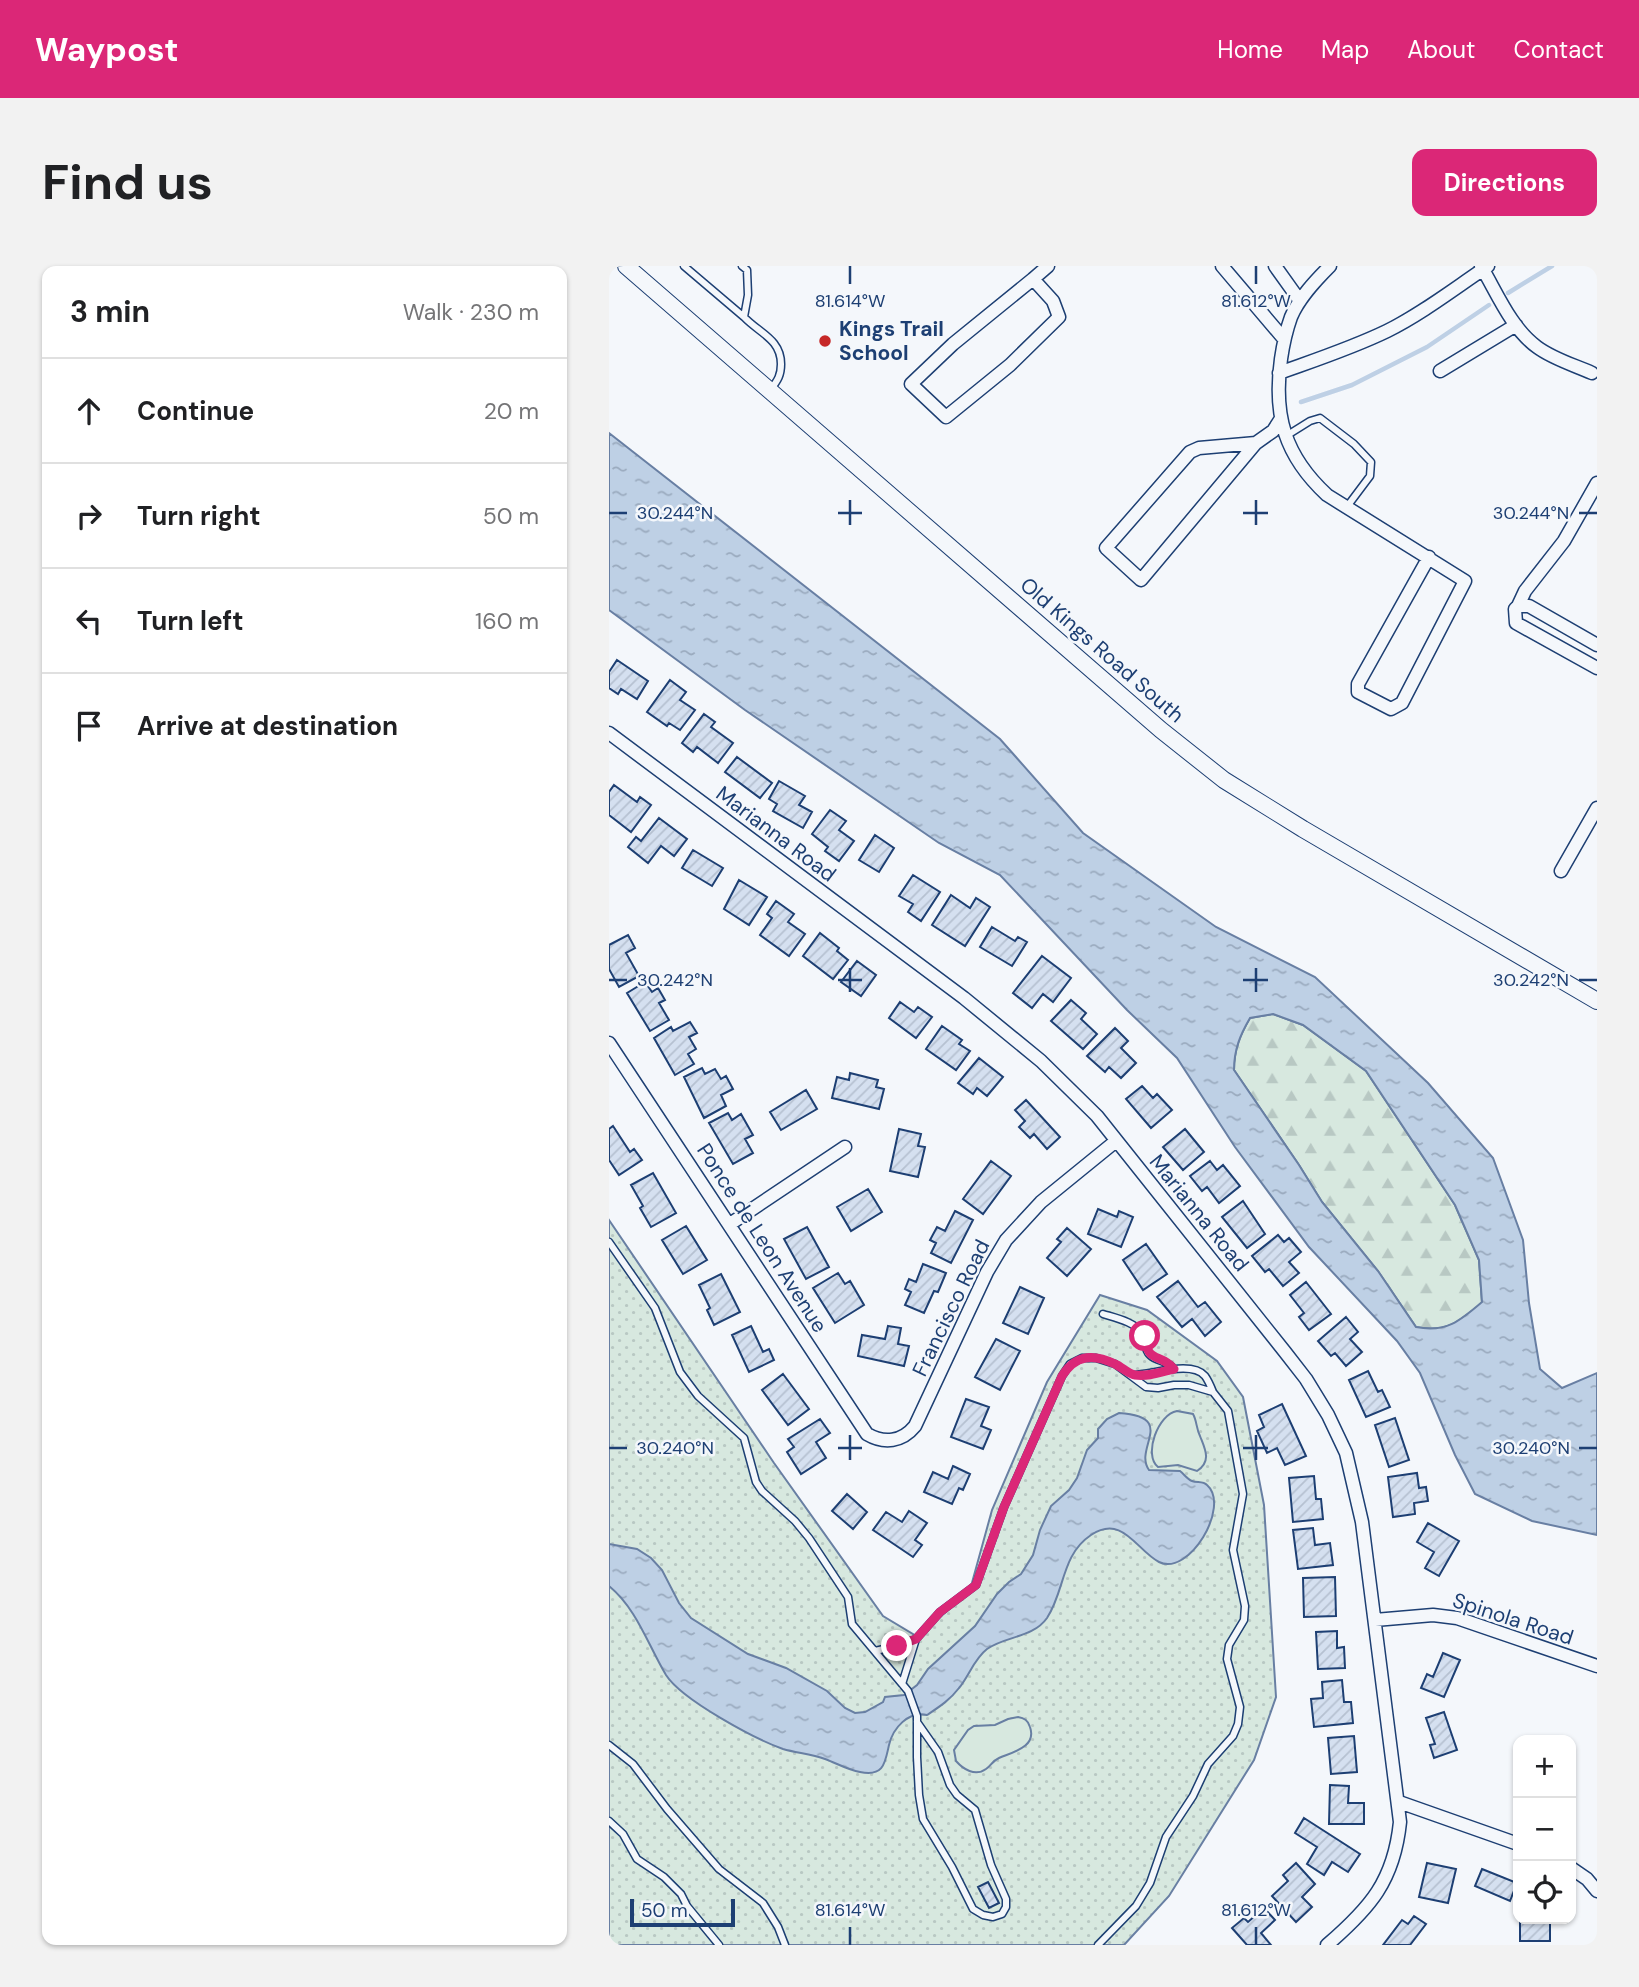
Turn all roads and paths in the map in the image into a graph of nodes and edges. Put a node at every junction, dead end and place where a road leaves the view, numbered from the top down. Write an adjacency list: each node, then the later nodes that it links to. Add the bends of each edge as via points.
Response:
1 (626, 266): 17 (street, Old Kings Road South)
2 (684, 266): 11 (lane)
3 (742, 266): 11 (lane, via 748,283)
4 (1048, 266): 9 (street)
5 (1222, 266): 13 (street)
6 (1275, 266): 10 (street)
7 (1330, 266): 10 (street)
8 (1484, 267): 12 (street); 15 (street, via 1389,330)
9 (1033, 279): 9 (street, via 911,384 946,417 1059,317 1053,301)
10 (1300, 301): 13 (street)
11 (744, 317): 17 (lane, via 779,348 780,376)
12 (1516, 326): 14 (street); 16 (street, via 1549,355)
13 (1284, 339): 15 (street)
14 (1440, 371)
15 (1279, 373): 18 (street)
16 (1592, 373)
17 (770, 391): 30 (street, Old Kings Road South, via 1224,780)
18 (1280, 420): 19 (street); 20 (street)
19 (1285, 437): 22 (street, via 1316,485); 22 (lane, via 1320,418 1371,462 1370,475)
20 (1256, 443): 20 (street, via 1141,580 1106,548 1190,452)
21 (1597, 483): 24 (street, via 1564,541)
22 (1345, 508): 23 (street)
23 (1429, 557): 23 (street, via 1358,684 1358,692 1391,709 1402,703 1465,580)
24 (1518, 606): 25 (street, via 1529,606); 26 (street, via 1516,623)
25 (1597, 645)
26 (1597, 668)
27 (609, 733): 32 (street, Marianna Road, via 1009,1033 1062,1080)
28 (1597, 809): 29 (street)
29 (1561, 871)
30 (1597, 1001)
31 (609, 1044): 34 (street, Ponce de Leon Avenue)
32 (1117, 1141): 40 (street, Francisco Road, via 1041,1202 1006,1240 915,1426); 41 (street, Marianna Road, via 1306,1379 1328,1415 1353,1477)
33 (845, 1147): 34 (street)
34 (730, 1224): 40 (street, Ponce de Leon Avenue, via 867,1434)
35 (609, 1242): 43 (lane, via 655,1308 680,1372 698,1396 744,1438 756,1482 809,1538 848,1597 852,1624)
36 (1103, 1314): 37 (lane, via 1134,1325 1145,1336 1151,1357)
37 (1174, 1369): 38 (lane); 39 (lane, via 1190,1367 1205,1375)
38 (1132, 1375): 39 (lane, via 1146,1387 1189,1385); 42 (lane, via 1095,1358 1070,1364 1004,1507 976,1585 940,1612)
39 (1213, 1392): 55 (lane, via 1228,1412 1243,1494 1233,1550 1244,1620 1229,1645 1227,1659 1240,1707 1238,1724 1208,1764 1166,1837 1150,1883 1136,1906)
40 (891, 1441)
41 (1375, 1620): 44 (street, Spinola Road, via 1433,1615 1457,1618); 48 (street, Marianna Road)
42 (916, 1639): 43 (lane); 45 (lane)
43 (875, 1651): 45 (lane)
44 (1597, 1666)
45 (902, 1684): 46 (lane)
46 (917, 1719): 46 (lane, via 919,1795 929,1830 973,1909 993,1917 1002,1914 1006,1899 975,1810 950,1785 938,1752)
47 (609, 1745): 54 (lane, via 643,1775 719,1869 763,1903)
48 (1399, 1802): 50 (street); 56 (street, Marianna Road, via 1398,1843 1388,1875 1367,1908)
49 (609, 1821): 53 (lane, via 623,1834 637,1859 681,1894)
50 (1513, 1842)
51 (1576, 1872): 52 (street)
52 (1597, 1891)
53 (719, 1945)
54 (785, 1945)
55 (1098, 1945)
56 (1327, 1945)

